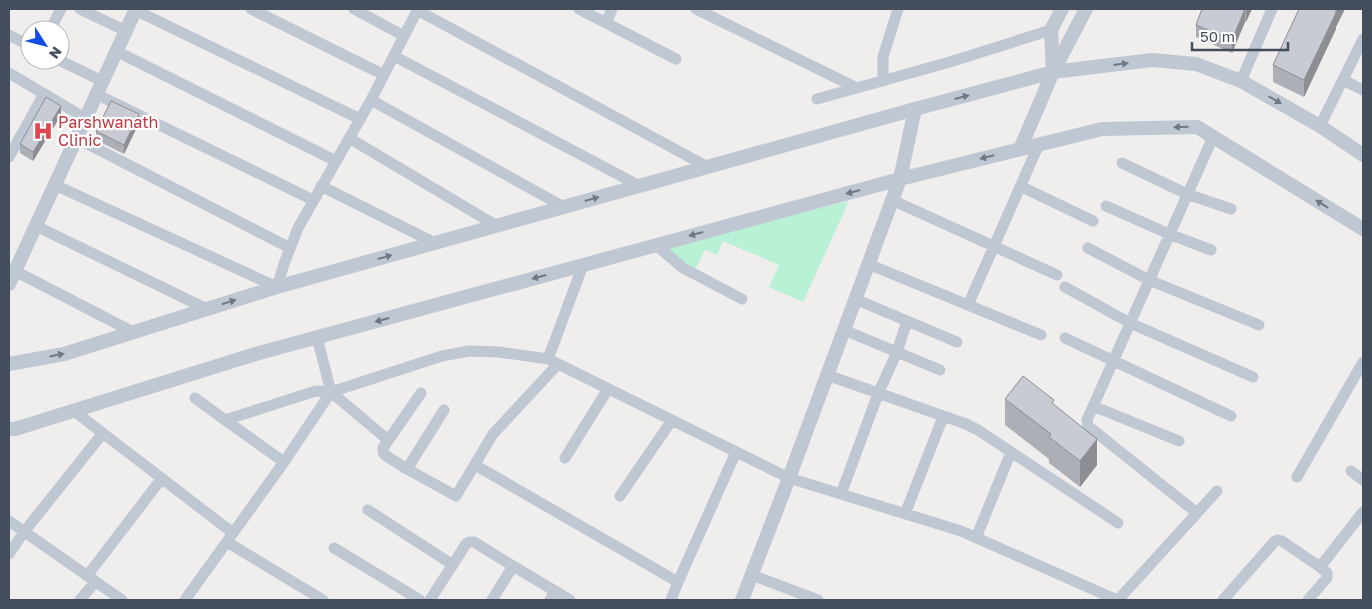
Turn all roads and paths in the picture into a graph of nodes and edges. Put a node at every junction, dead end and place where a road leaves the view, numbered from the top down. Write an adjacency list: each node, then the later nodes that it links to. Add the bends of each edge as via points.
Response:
1 (80, 9): 15 (street)
2 (136, 9): 15 (street); 37 (street)
3 (252, 9): 24 (street)
4 (354, 9): 16 (street)
5 (417, 9): 16 (street); 48 (street)
6 (579, 9): 13 (street)
7 (612, 9): 13 (street)
8 (696, 9): 29 (street)
9 (898, 9): 27 (street, via 883,57)
10 (1062, 9): 14 (street)
11 (1086, 9): 22 (street)
12 (1272, 9): 28 (street)
13 (606, 23): 20 (street)
14 (1051, 30): 22 (street); 27 (street)
15 (126, 31): 18 (street)
16 (404, 36): 19 (street)
17 (1363, 39): 25 (street)
18 (116, 52): 26 (street); 46 (street)
19 (394, 56): 24 (street); 52 (street)
20 (676, 59)
21 (70, 65): 26 (street)
22 (1053, 72): 28 (street, one-way to 28, via 1152,60 1196,64); 35 (street, one-way to 22); 43 (street)
23 (9, 73): 31 (street)
24 (384, 75): 34 (street)
25 (1343, 80): 30 (street); 38 (street)
26 (102, 81): 32 (street)
27 (883, 81): 29 (street)
28 (1240, 81): 38 (street, one-way to 38)
29 (857, 88): 33 (street)
30 (1363, 90)
31 (44, 94): 36 (street); 45 (street)
32 (96, 94): 36 (street); 55 (street)
33 (817, 99)
34 (371, 100): 37 (street); 58 (street)
35 (915, 109): 48 (street); 49 (street)
36 (86, 118): 40 (street)
37 (360, 119): 41 (street)
38 (1320, 126): 44 (street)
39 (1213, 137): 42 (street, one-way to 42, via 1197,127 1102,128); 54 (street); 63 (street, one-way to 39)
40 (76, 138): 50 (street); 68 (street)
41 (349, 138): 46 (street); 62 (street)
42 (1039, 144): 43 (street); 53 (street)
43 (1020, 149): 49 (street, one-way to 49)
44 (1363, 155)
45 (9, 157)
46 (336, 161): 51 (street)
47 (1122, 163): 54 (street)
48 (708, 167): 52 (street)
49 (900, 179): 56 (street); 66 (street, one-way to 66)
50 (55, 185): 61 (street); 77 (street)
51 (321, 186): 55 (street); 65 (street)
52 (640, 186): 58 (street, one-way to 52)
53 (1020, 186): 60 (street); 67 (street)
54 (1187, 194): 59 (street); 64 (street)
55 (313, 200): 68 (street)
56 (892, 200): 67 (street); 71 (street)
57 (1106, 206): 64 (street)
58 (564, 207): 62 (street)
59 (1231, 209)
60 (1094, 221)
61 (36, 226): 73 (street); 82 (street)
62 (497, 226): 65 (street)
63 (1363, 229)
64 (1169, 234): 70 (street); 75 (street)
65 (435, 243): 77 (street, one-way to 65)
66 (656, 245): 72 (street); 79 (street, via 683,268)
67 (993, 246): 74 (street); 81 (street)
68 (290, 248): 77 (street)
69 (1088, 248): 75 (street)
70 (1211, 250)
71 (868, 264): 80 (street); 81 (street)
72 (583, 265): 89 (street, one-way to 89); 93 (street)
73 (12, 269): 76 (street); 87 (street)
74 (1057, 275)
75 (1149, 280): 84 (street); 85 (street)
76 (9, 284)
77 (277, 287): 82 (street, one-way to 77)
78 (1066, 287): 84 (street)
79 (742, 299)
80 (855, 299): 83 (street); 86 (street)
81 (968, 305): 88 (street)
82 (207, 309): 87 (street)
83 (907, 321): 91 (street); 92 (street)
84 (1130, 323): 94 (street); 99 (street)
85 (1259, 326)
86 (844, 330): 92 (street); 98 (street)
87 (133, 332): 96 (street, one-way to 87, via 64,354)
88 (1041, 335)
89 (317, 337): 101 (street); 107 (street)
90 (1065, 338): 94 (street)
91 (957, 342)
92 (897, 352): 97 (street); 103 (street)
93 (553, 362): 100 (street); 101 (street, via 499,352 469,352 442,356); 120 (street, via 493,434)
94 (1113, 362): 105 (street); 108 (street)
95 (1363, 362): 123 (street)
96 (9, 364)
97 (940, 370)
98 (827, 375): 103 (street); 125 (street)
99 (1253, 377)
100 (608, 389): 111 (street); 118 (street)
101 (331, 392): 110 (street, via 316,391); 114 (street); 119 (street)
102 (421, 393): 114 (street)
103 (878, 394): 109 (street); 128 (street)
104 (195, 398): 110 (street)
105 (1093, 406): 115 (street); 132 (street, via 1088,426)
106 (444, 410): 121 (street)
107 (74, 411): 112 (street); 113 (street)
108 (1231, 416)
109 (943, 417): 117 (street, via 978,430); 133 (street)
110 (225, 420): 119 (street)
111 (672, 420): 116 (street); 129 (street)
112 (9, 429)
113 (103, 433): 124 (street); 136 (street)
114 (388, 440): 121 (street, via 382,452)
115 (1179, 441)
116 (736, 452): 125 (street); 146 (street)
117 (1011, 452): 135 (street); 138 (street)
118 (565, 458)
119 (284, 462): 137 (street)
120 (475, 464): 121 (street, via 456,496); 146 (street)
121 (407, 469)
122 (1351, 471): 126 (street)
123 (1297, 477)
124 (162, 478): 137 (street); 145 (street)
125 (789, 478): 128 (street); 144 (street)
126 (1363, 480)
127 (1218, 491): 132 (street)
128 (841, 494): 133 (street)
129 (620, 496)
130 (368, 510): 141 (street)
131 (1363, 512): 143 (street)
132 (1197, 513): 159 (street)
133 (905, 514): 138 (street)
134 (9, 521): 136 (street)
135 (1118, 523)
136 (24, 532): 140 (street); 145 (street)
137 (230, 537): 150 (street); 151 (street)
138 (976, 538): 159 (street)
139 (334, 548): 152 (street)
140 (9, 554)
141 (453, 565): 142 (street, via 466,544 474,542); 153 (street)
142 (513, 566): 147 (street); 154 (street)
143 (1320, 567): 160 (street, via 1282,541 1275,541); 161 (street, via 1327,573 1327,578)
144 (752, 575): 157 (street); 158 (street)
145 (91, 579): 148 (street); 149 (street)
146 (678, 582): 156 (street)
147 (552, 596): 155 (street)
148 (80, 600)
149 (122, 600)
150 (185, 600)
151 (323, 600)
152 (420, 600)
153 (430, 600)
154 (492, 600)
155 (570, 600)
156 (671, 600)
157 (742, 600)
158 (818, 600)
159 (1117, 600)
160 (1223, 600)
161 (1308, 600)

